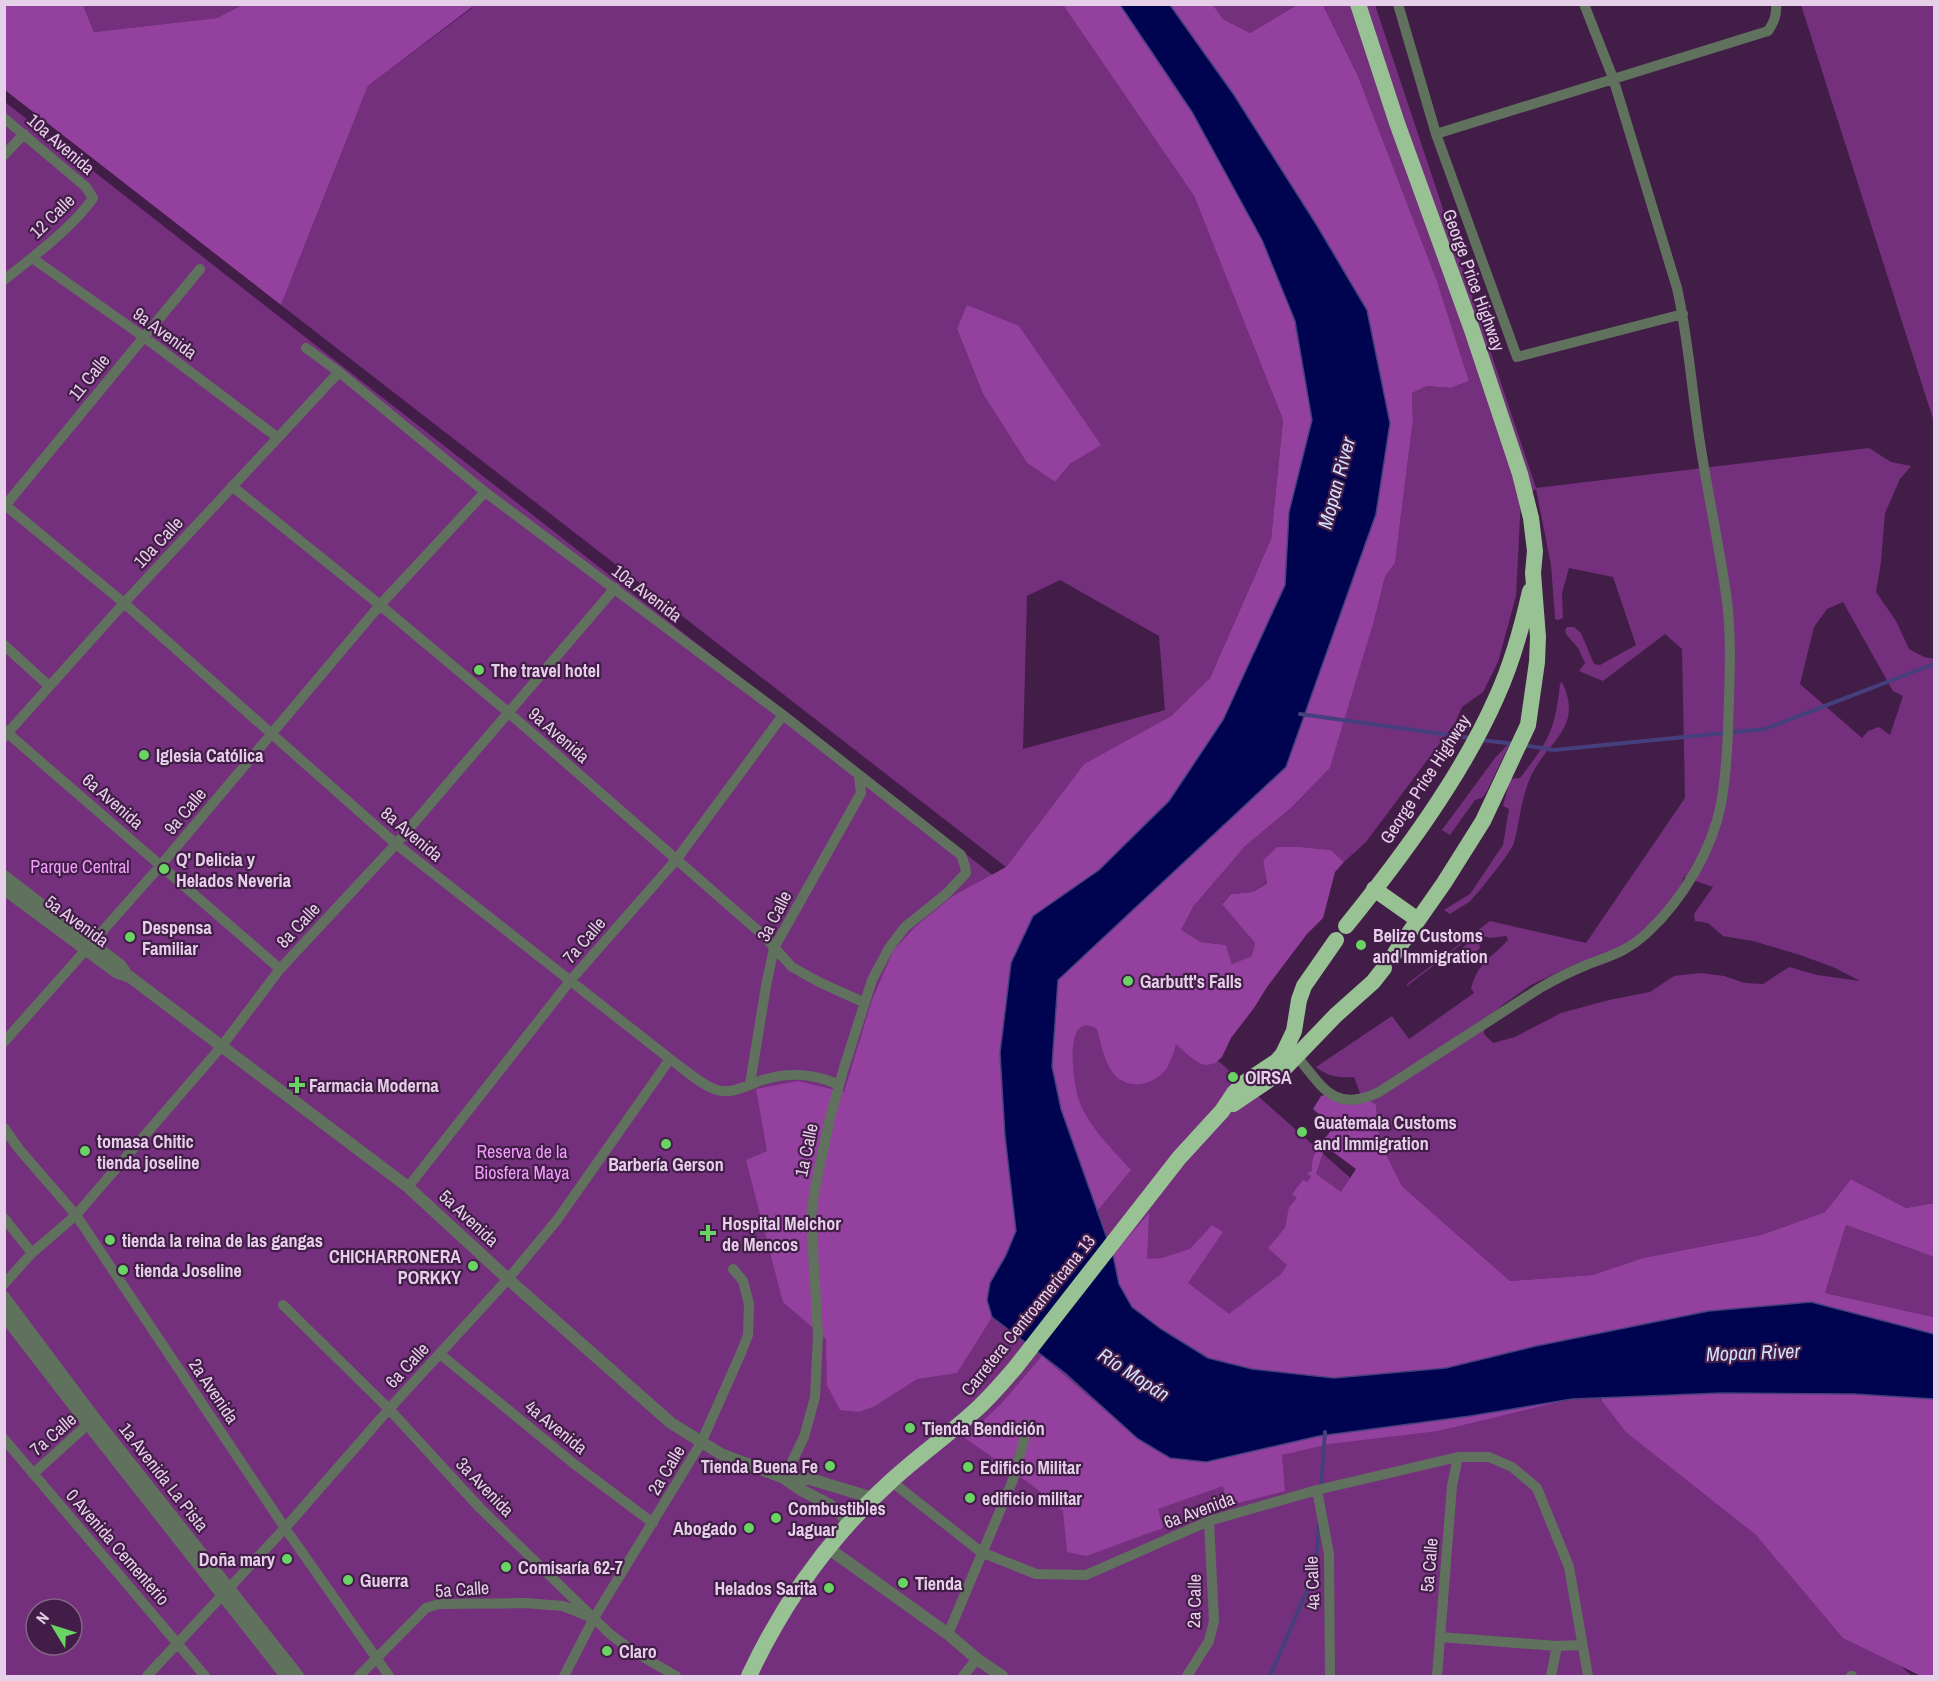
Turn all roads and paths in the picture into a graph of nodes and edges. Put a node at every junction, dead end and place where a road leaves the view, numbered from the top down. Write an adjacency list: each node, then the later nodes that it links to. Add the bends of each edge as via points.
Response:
1 (1358, 4): 22 (highway, George Price Highway, via 1520,474 1534,534)
2 (1398, 4): 8 (street)
3 (1584, 4): 5 (street)
4 (1776, 4): 5 (street, via 1774,22 1768,30)
5 (1613, 78): 8 (street); 14 (street)
6 (4, 118): 7 (street, 10a Avenida)
7 (24, 134): 9 (street); 10 (street, 10a Avenida, via 86,187)
8 (1436, 134): 14 (street, via 1517,357)
9 (4, 155)
10 (93, 198): 11 (street, 12 Calle)
11 (32, 258): 13 (street, 12 Calle); 15 (street, 9a Avenida)
12 (200, 269): 15 (street, 11 Calle)
13 (4, 280)
14 (1683, 314): 52 (street, via 1730,643 1720,806 1710,840 1691,877 1672,906 1629,948 1564,974 1364,1099 1350,1101 1333,1096)
15 (144, 337): 18 (street, 9a Avenida); 21 (street, 11 Calle)
16 (306, 348): 17 (street, 10a Avenida)
17 (339, 372): 18 (street, 10a Calle); 20 (street, 10a Avenida)
18 (277, 437): 19 (street, 10a Calle)
19 (232, 486): 24 (street, 10a Calle); 25 (street, 9a Avenida)
20 (485, 492): 23 (street, 10a Avenida); 25 (street, 9a Calle)
21 (5, 506): 24 (street, 8a Avenida)
22 (1533, 573): 39 (highway, George Price Highway, via 1520,634 1480,733 1449,785); 40 (highway, George Price Highway, via 1538,637 1528,725 1483,821)
23 (615, 588): 28 (street, 8a Calle); 29 (street, 10a Avenida)
24 (124, 603): 27 (street, 10a Calle); 31 (street, 8a Avenida)
25 (380, 605): 28 (street, 9a Avenida); 31 (street, 9a Calle)
26 (4, 645): 27 (street)
27 (49, 686): 30 (street, 10a Calle)
28 (509, 713): 33 (street, 8a Calle); 34 (street, 9a Avenida)
29 (783, 715): 32 (street, 10a Avenida); 34 (street, 7a Calle)
30 (6, 733): 35 (street, 6a Avenida)
31 (273, 733): 33 (street, 8a Avenida); 35 (street, 9a Calle)
32 (859, 776): 36 (street, 10a Avenida, via 961,855); 44 (street, 3a Calle, via 861,793)
33 (396, 844): 47 (street, 8a Calle); 48 (street, 8a Avenida)
34 (676, 860): 44 (street, 9a Avenida); 48 (street, 7a Calle)
35 (161, 865): 43 (street, 9a Calle); 47 (street, 6a Avenida)
36 (965, 866): 49 (street, 1a Calle, via 966,873 945,895 896,937 872,980)
37 (4, 876): 43 (street, 5a Avenida)
38 (4, 889): 43 (street, 5a Avenida)
39 (1374, 889): 40 (highway); 41 (highway, George Price Highway)
40 (1418, 920): 45 (highway, George Price Highway)
41 (1346, 926)
42 (1336, 940): 52 (highway, via 1304,986)
43 (89, 947): 50 (street, 9a Calle); 51 (street, 5a Avenida, via 116,972 130,977)
44 (774, 948): 49 (street, 9a Avenida, via 805,975); 54 (street, 3a Calle)
45 (1395, 953)
46 (1384, 968): 52 (highway, via 1373,982)
47 (280, 969): 51 (street, 8a Calle)
48 (570, 981): 53 (street, 8a Avenida); 57 (street, 7a Calle)
49 (865, 1003): 55 (street, 1a Calle)
50 (4, 1042)
51 (221, 1047): 57 (street, 5a Avenida); 58 (street, 8a Calle)
52 (1292, 1051): 76 (highway, Carretera Centroamericana 13, via 1249,1087 1234,1093 1015,1368 978,1408)
53 (670, 1059): 54 (street, 8a Avenida, via 718,1091); 62 (street, 6a Calle, via 557,1220)
54 (750, 1084): 55 (street, 8a Avenida, via 767,1078 804,1075)
55 (839, 1085): 75 (street, 1a Calle, via 813,1193 818,1335 814,1397 804,1437)
56 (4, 1128): 58 (street, 2a Avenida)
57 (408, 1187): 62 (street, 5a Avenida)
58 (76, 1215): 60 (street, 8a Calle); 82 (street, 2a Avenida)
59 (4, 1218): 60 (street)
60 (32, 1253): 63 (street, 8a Calle)
61 (733, 1269): 72 (street, 2a Calle, via 743,1281 749,1304 748,1335)
62 (508, 1279): 67 (street, 6a Calle); 72 (street, 5a Avenida, via 644,1401)
63 (4, 1284)
64 (4, 1297): 69 (street, 1a Avenida La Pista)
65 (283, 1305): 68 (street, 3a Avenida)
66 (4, 1315): 69 (street, 1a Avenida La Pista)
67 (440, 1354): 68 (street, 6a Calle); 81 (street, 4a Avenida)
68 (389, 1409): 82 (street, 6a Calle); 86 (street, 3a Avenida, via 480,1508)
69 (92, 1422): 74 (street, 7a Calle); 85 (street, 1a Avenida La Pista)
70 (1028, 1425): 84 (street, via 1013,1480)
71 (4, 1439): 74 (street, 0 Avenida Cementerio)
72 (701, 1443): 75 (street, 5a Avenida); 81 (street, 2a Calle)
73 (1458, 1457): 77 (street, 6a Avenida); 88 (street, 5a Calle, via 1452,1486); 90 (street, 6a Avenida, via 1490,1457 1512,1467 1538,1488 1569,1567)
74 (33, 1474): 89 (street, 0 Avenida Cementerio)
75 (784, 1478): 78 (street, 5a Avenida, via 810,1479); 80 (street, 5a Avenida, via 830,1505)
76 (891, 1481): 78 (highway, Carretera Centroamericana 13); 84 (street, 6a Avenida)
77 (1317, 1490): 79 (street, 6a Avenida); 106 (street, 4a Calle, via 1329,1554)
78 (873, 1498): 80 (highway, Carretera Centroamericana 13)
79 (1209, 1521): 84 (street, 6a Avenida, via 1086,1575 1036,1574); 105 (street, 2a Calle, via 1214,1622 1209,1641)
80 (850, 1522): 83 (highway, Carretera Centroamericana 13)
81 (653, 1523): 86 (street, 2a Calle)
82 (285, 1528): 85 (street, 6a Calle); 93 (street, 2a Avenida)
83 (828, 1548): 87 (street); 102 (highway, Carretera Centroamericana 13, via 802,1582)
84 (981, 1552): 87 (street)
85 (225, 1592): 89 (street, 6a Calle); 96 (street, 1a Avenida La Pista); 97 (street, 1a Avenida La Pista)
86 (594, 1618): 93 (street, 5a Calle, via 563,1606 438,1604 426,1608); 100 (street, 2a Calle); 101 (street, 3a Avenida, via 631,1650)
87 (948, 1634): 92 (street)
88 (1440, 1637): 91 (street); 107 (street, 5a Calle)
89 (178, 1642): 94 (street, 6a Calle); 95 (street, 0 Avenida Cementerio)
90 (1582, 1645): 91 (street); 109 (street)
91 (1557, 1646): 108 (street)
92 (977, 1659): 103 (street); 104 (street)
93 (377, 1660): 98 (street, 5a Calle); 99 (street, 2a Avenida)
94 (147, 1677)
95 (205, 1677)
96 (286, 1677)
97 (298, 1677)
98 (359, 1677)
99 (389, 1677)
100 (564, 1677)
101 (676, 1677)
102 (749, 1677)
103 (963, 1677)
104 (1002, 1677)
105 (1187, 1677)
106 (1330, 1677)
107 (1437, 1677)
108 (1551, 1677)
109 (1588, 1677)

